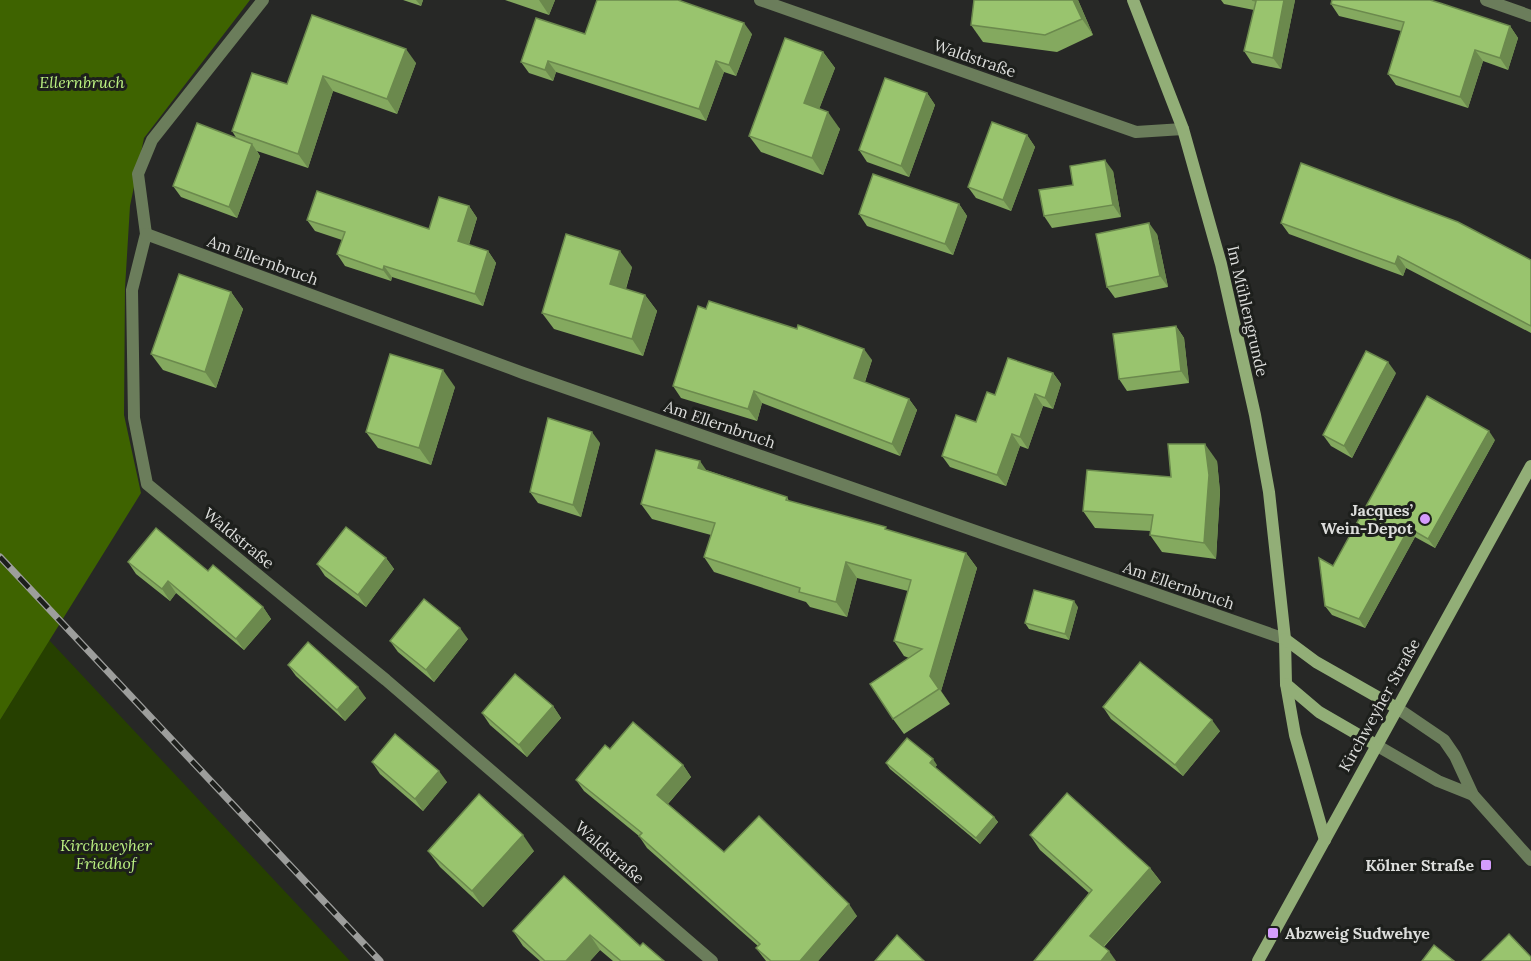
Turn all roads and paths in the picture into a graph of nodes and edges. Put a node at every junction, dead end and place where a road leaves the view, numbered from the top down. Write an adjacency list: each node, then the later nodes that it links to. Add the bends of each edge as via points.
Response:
1 (263, 0): 7 (street, Waldstraße, via 152,140 138,174)
2 (760, 0): 6 (street, Waldstraße, via 1136,132)
3 (1133, 0): 6 (main road, Im Mühlengrunde)
4 (1486, 0): 5 (street)
5 (1531, 16)
6 (1183, 129): 9 (main road, Im Mühlengrunde, via 1221,264 1255,414 1269,492)
7 (146, 234): 9 (street, Am Ellernbruch, via 523,373); 16 (street, Waldstraße, via 132,290 134,418 147,484 386,680)
8 (1531, 466): 11 (main road, Kirchweyher Straße)
9 (1285, 639): 10 (main road, Im Mühlengrunde); 11 (main road, via 1316,662)
10 (1286, 684): 12 (main road, via 1319,712); 14 (main road, Im Mühlengrunde, via 1295,735)
11 (1397, 708): 12 (main road, Kirchweyher Straße); 13 (street, via 1444,740)
12 (1376, 745): 13 (street, via 1438,781); 14 (main road, Kirchweyher Straße)
13 (1473, 795): 15 (street)
14 (1325, 840): 17 (main road, Kirchweyher Straße)
15 (1531, 860)
16 (712, 961)
17 (1258, 961)

